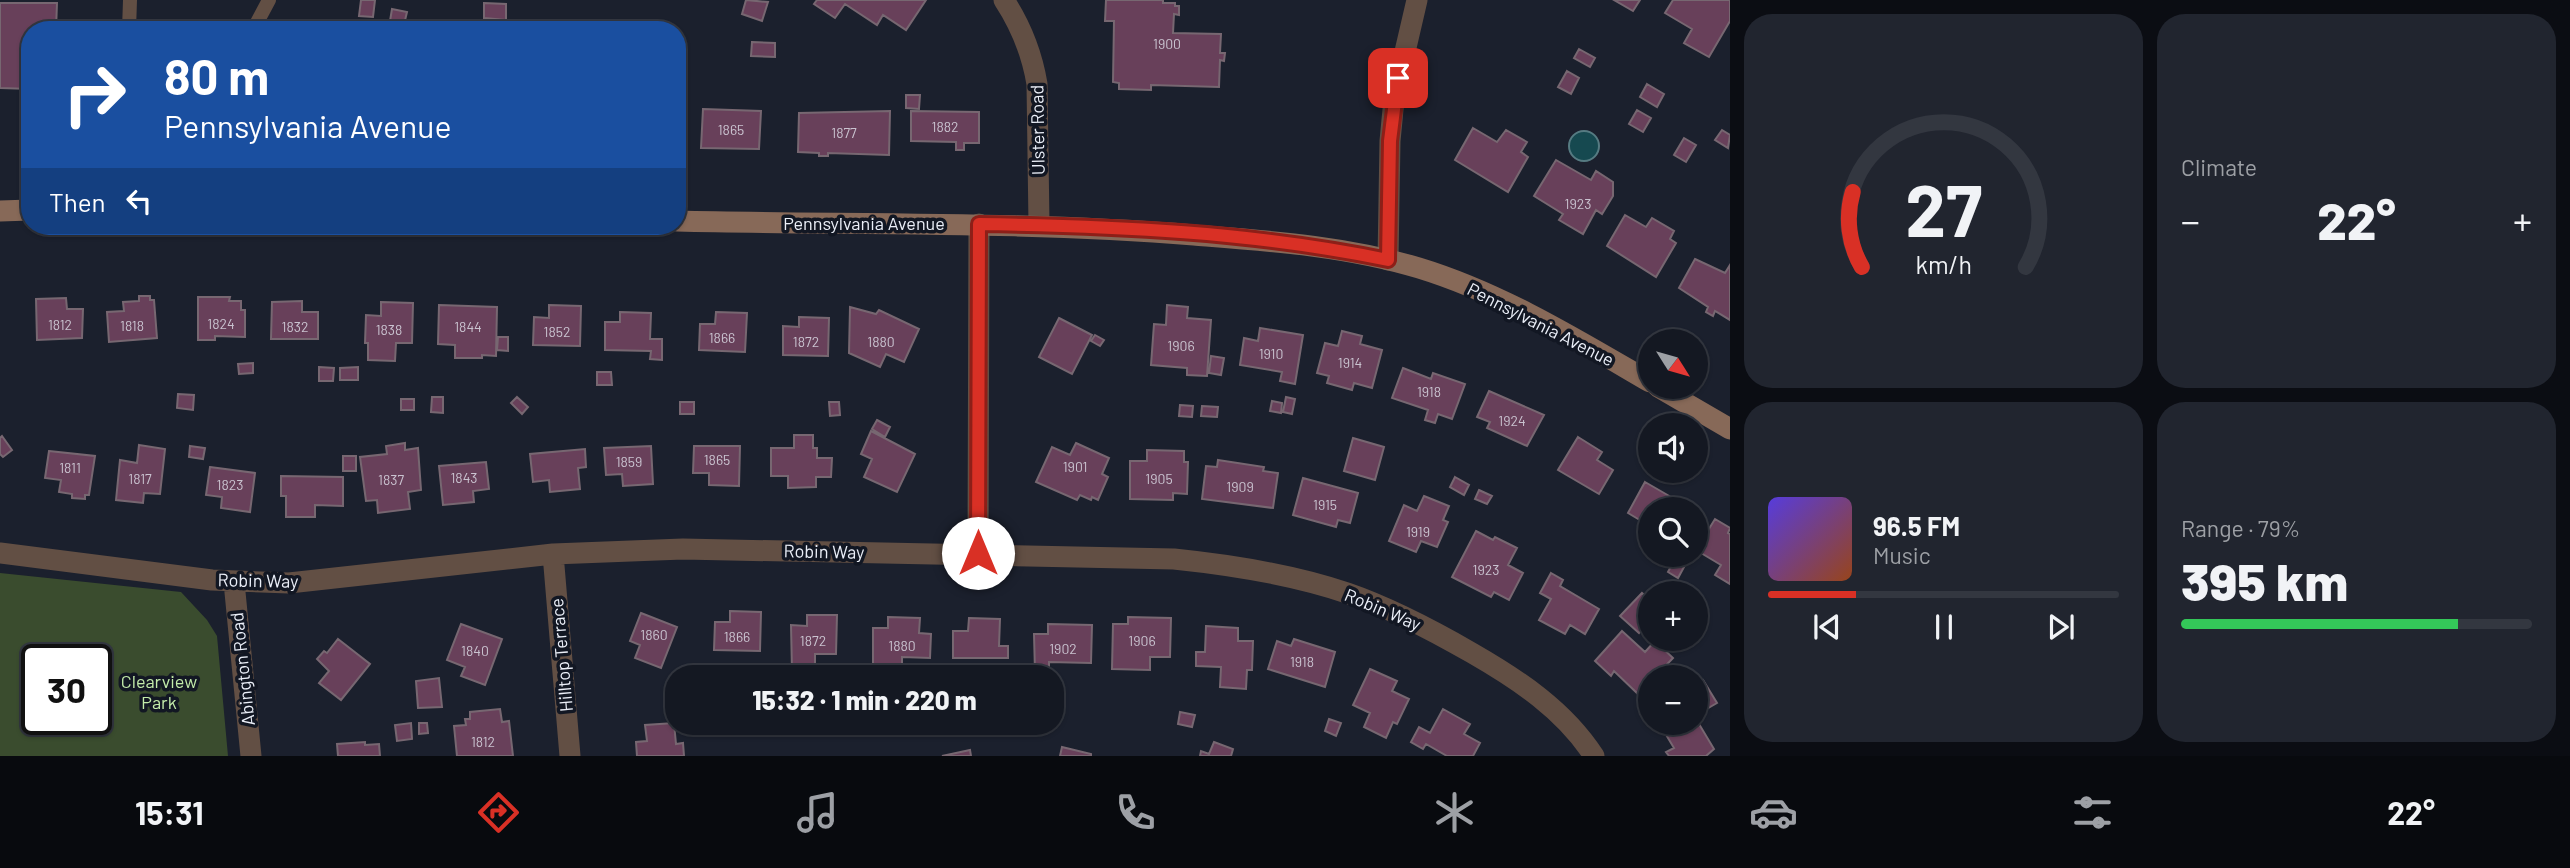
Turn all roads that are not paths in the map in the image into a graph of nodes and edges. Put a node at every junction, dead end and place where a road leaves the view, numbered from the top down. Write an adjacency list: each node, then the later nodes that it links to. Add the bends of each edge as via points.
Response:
1 (130, 0): 5 (lane)
2 (269, 0): 6 (lane)
3 (1004, 0): 11 (street, Ulster Road, via 1034,64)
4 (1417, 0): 12 (street, via 1394,99)
5 (129, 21)
6 (258, 21)
7 (0, 211): 8 (street)
8 (21, 211)
9 (686, 221): 10 (street, Pennsylvania Avenue)
10 (979, 224): 11 (street, Pennsylvania Avenue); 17 (street)
11 (1039, 225): 12 (street, Pennsylvania Avenue, via 1274,241)
12 (1388, 260): 13 (street, Pennsylvania Avenue, via 1450,279 1518,308)
13 (1638, 375)
14 (1679, 399): 15 (street)
15 (1730, 429)
16 (0, 553): 19 (street, Robin Way)
17 (978, 553): 18 (street, Robin Way, via 682,549); 22 (street, Robin Way, via 1204,562 1348,593 1436,632 1510,675 1553,710)
18 (553, 554): 19 (street, Robin Way, via 311,581); 21 (street, Hilltop Terrace)
19 (234, 582): 20 (street, Abington Road)
20 (251, 756)
21 (570, 756)
22 (1594, 756)

